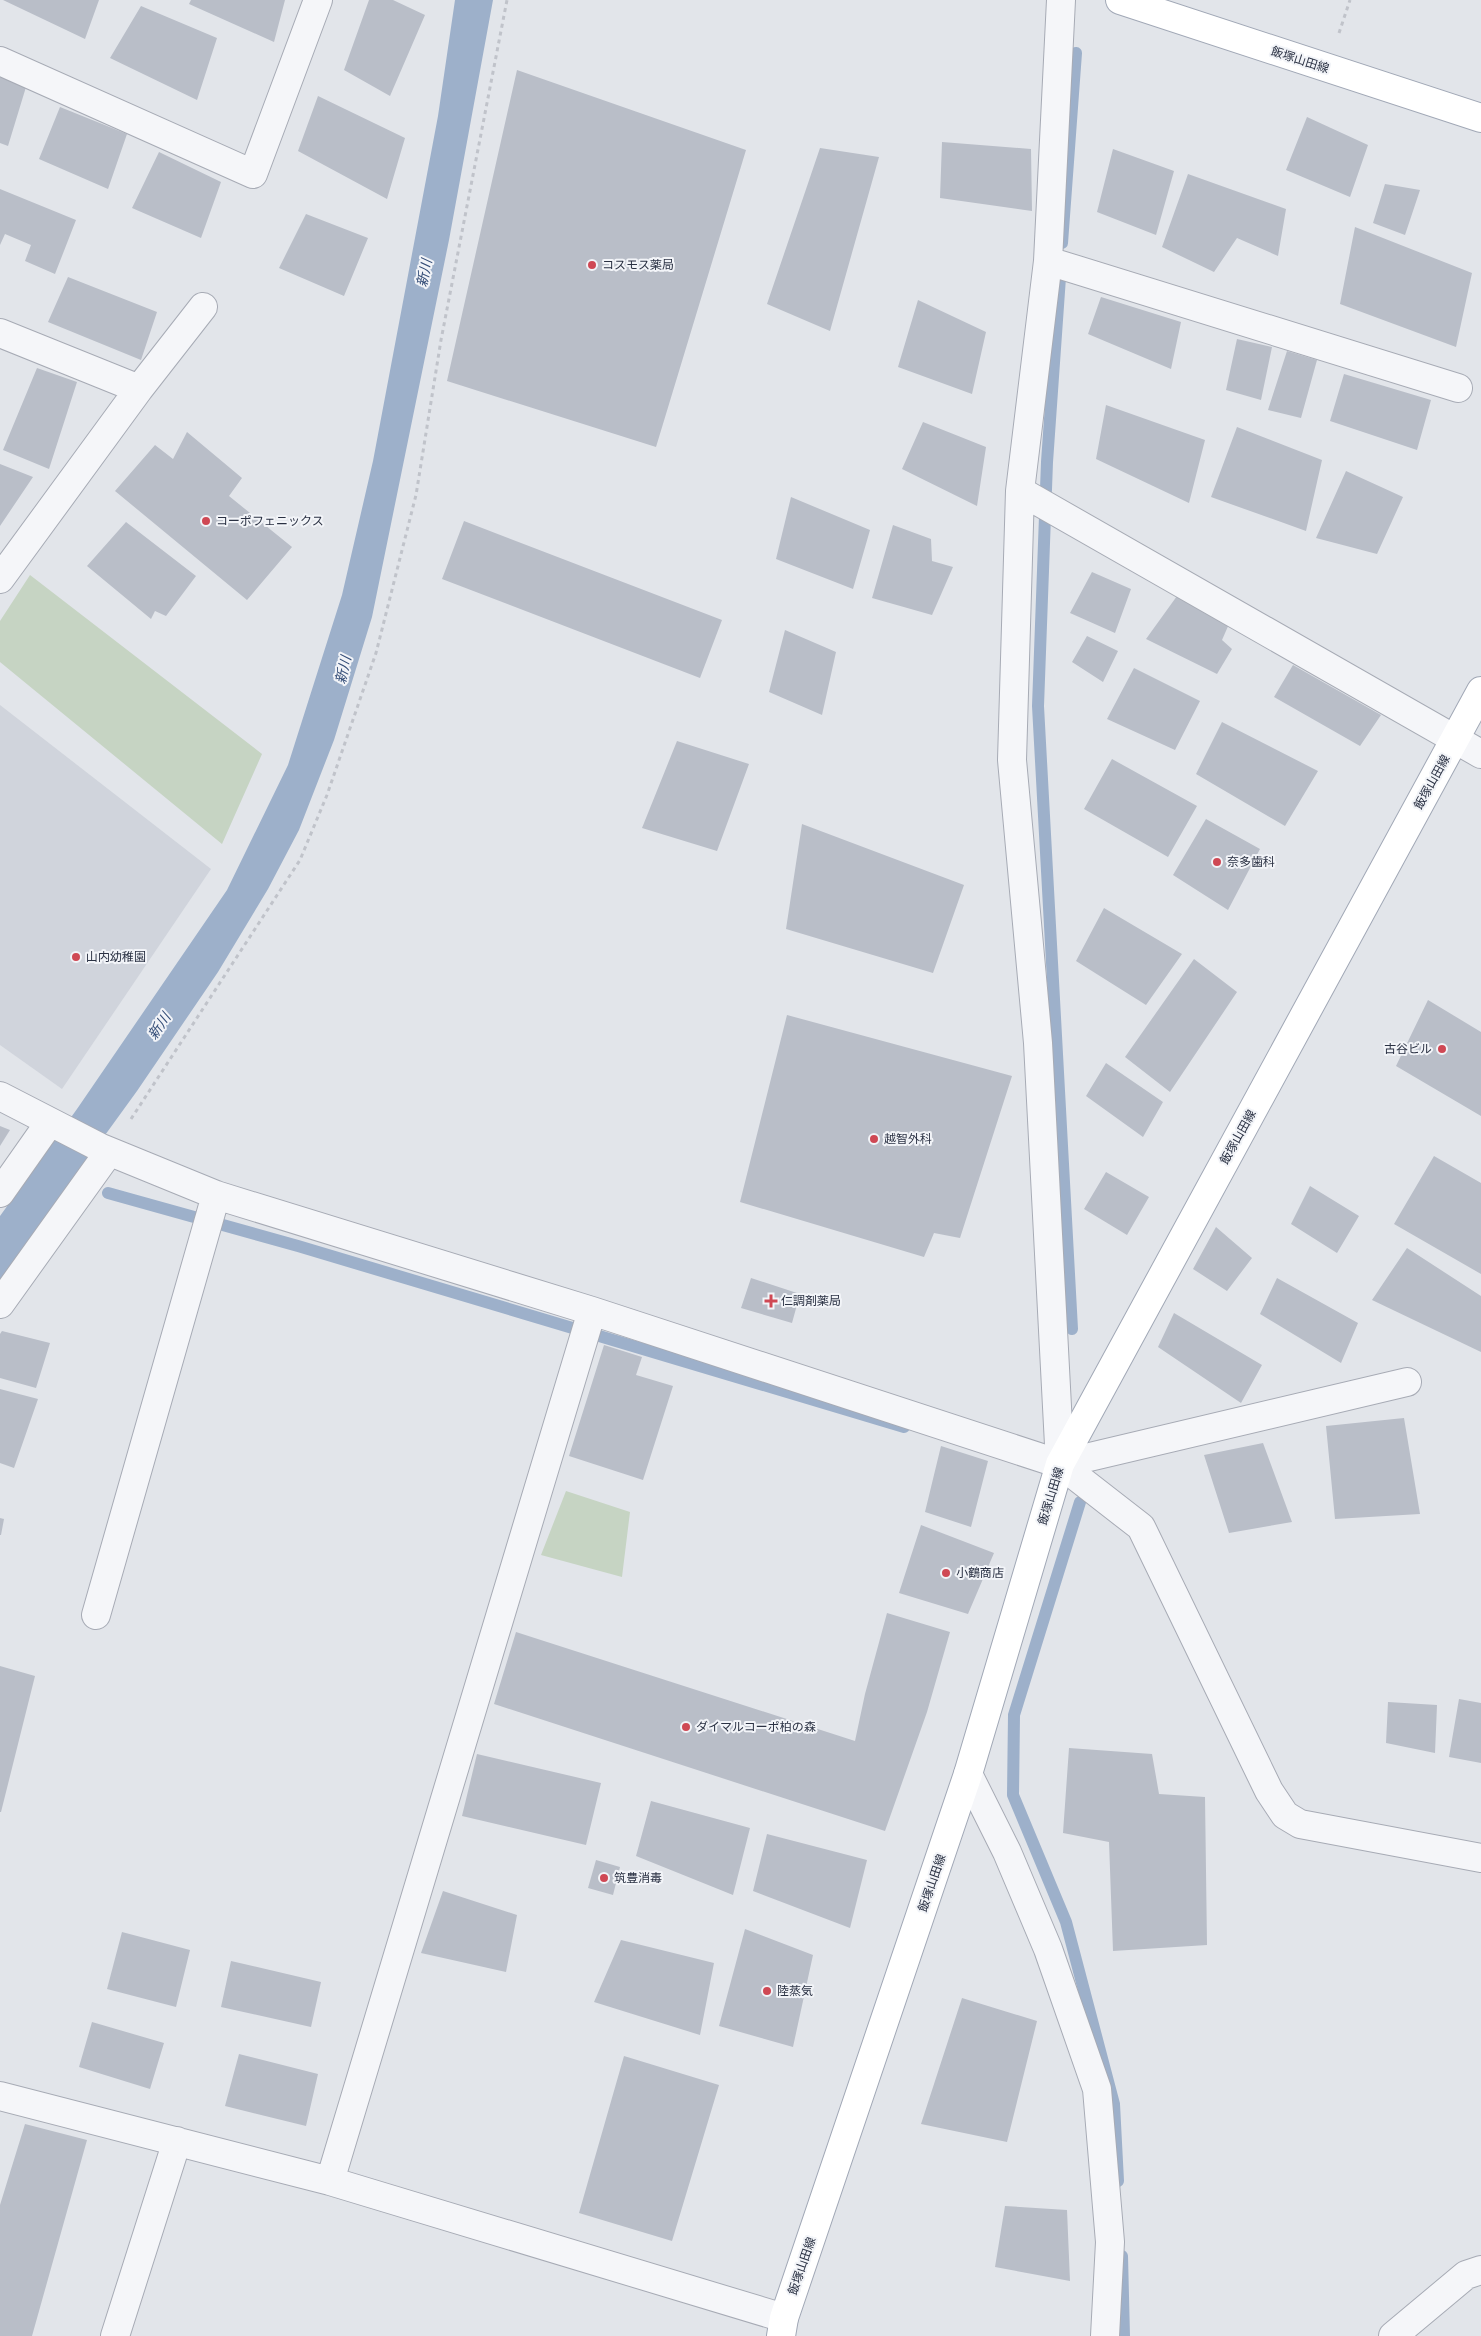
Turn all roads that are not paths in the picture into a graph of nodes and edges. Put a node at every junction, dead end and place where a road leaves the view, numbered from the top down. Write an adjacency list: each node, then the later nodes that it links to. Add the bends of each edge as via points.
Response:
1 (318, 0): 4 (street, via 253,174)
2 (1061, 0): 6 (street)
3 (1120, 0): 5 (main road, 飯塚山田線)
4 (0, 61)
5 (1481, 118)
6 (1048, 261): 10 (street); 11 (street)
7 (203, 307): 9 (street)
8 (0, 333): 9 (street)
9 (139, 388): 12 (street)
10 (1458, 388)
11 (1020, 490): 14 (street); 24 (street, via 1012,760 1038,1043)
12 (0, 579)
13 (1481, 691): 14 (main road, 飯塚山田線)
14 (1455, 739): 15 (street); 24 (main road, 飯塚山田線)
15 (1481, 754)
16 (0, 1096): 17 (street)
17 (54, 1124): 18 (street); 19 (street)
18 (105, 1150): 20 (street); 21 (street)
19 (0, 1193)
20 (216, 1195): 22 (street); 25 (street)
21 (0, 1304)
22 (592, 1311): 24 (street); 30 (street)
23 (1407, 1382): 24 (street)
24 (1060, 1464): 26 (main road, 飯塚山田線); 27 (street, via 1142,1527 1269,1791 1285,1815 1300,1824)
25 (96, 1615)
26 (968, 1774): 32 (main road, 飯塚山田線); 34 (street, via 1007,1852 1048,1949 1097,2089 1110,2242)
27 (1481, 1858)
28 (0, 2096): 29 (street)
29 (177, 2141): 30 (street); 33 (street)
30 (330, 2181): 32 (street)
31 (1481, 2270): 35 (street, via 1466,2275)
32 (783, 2327)
33 (115, 2336)
34 (1105, 2336)
35 (1393, 2336)

